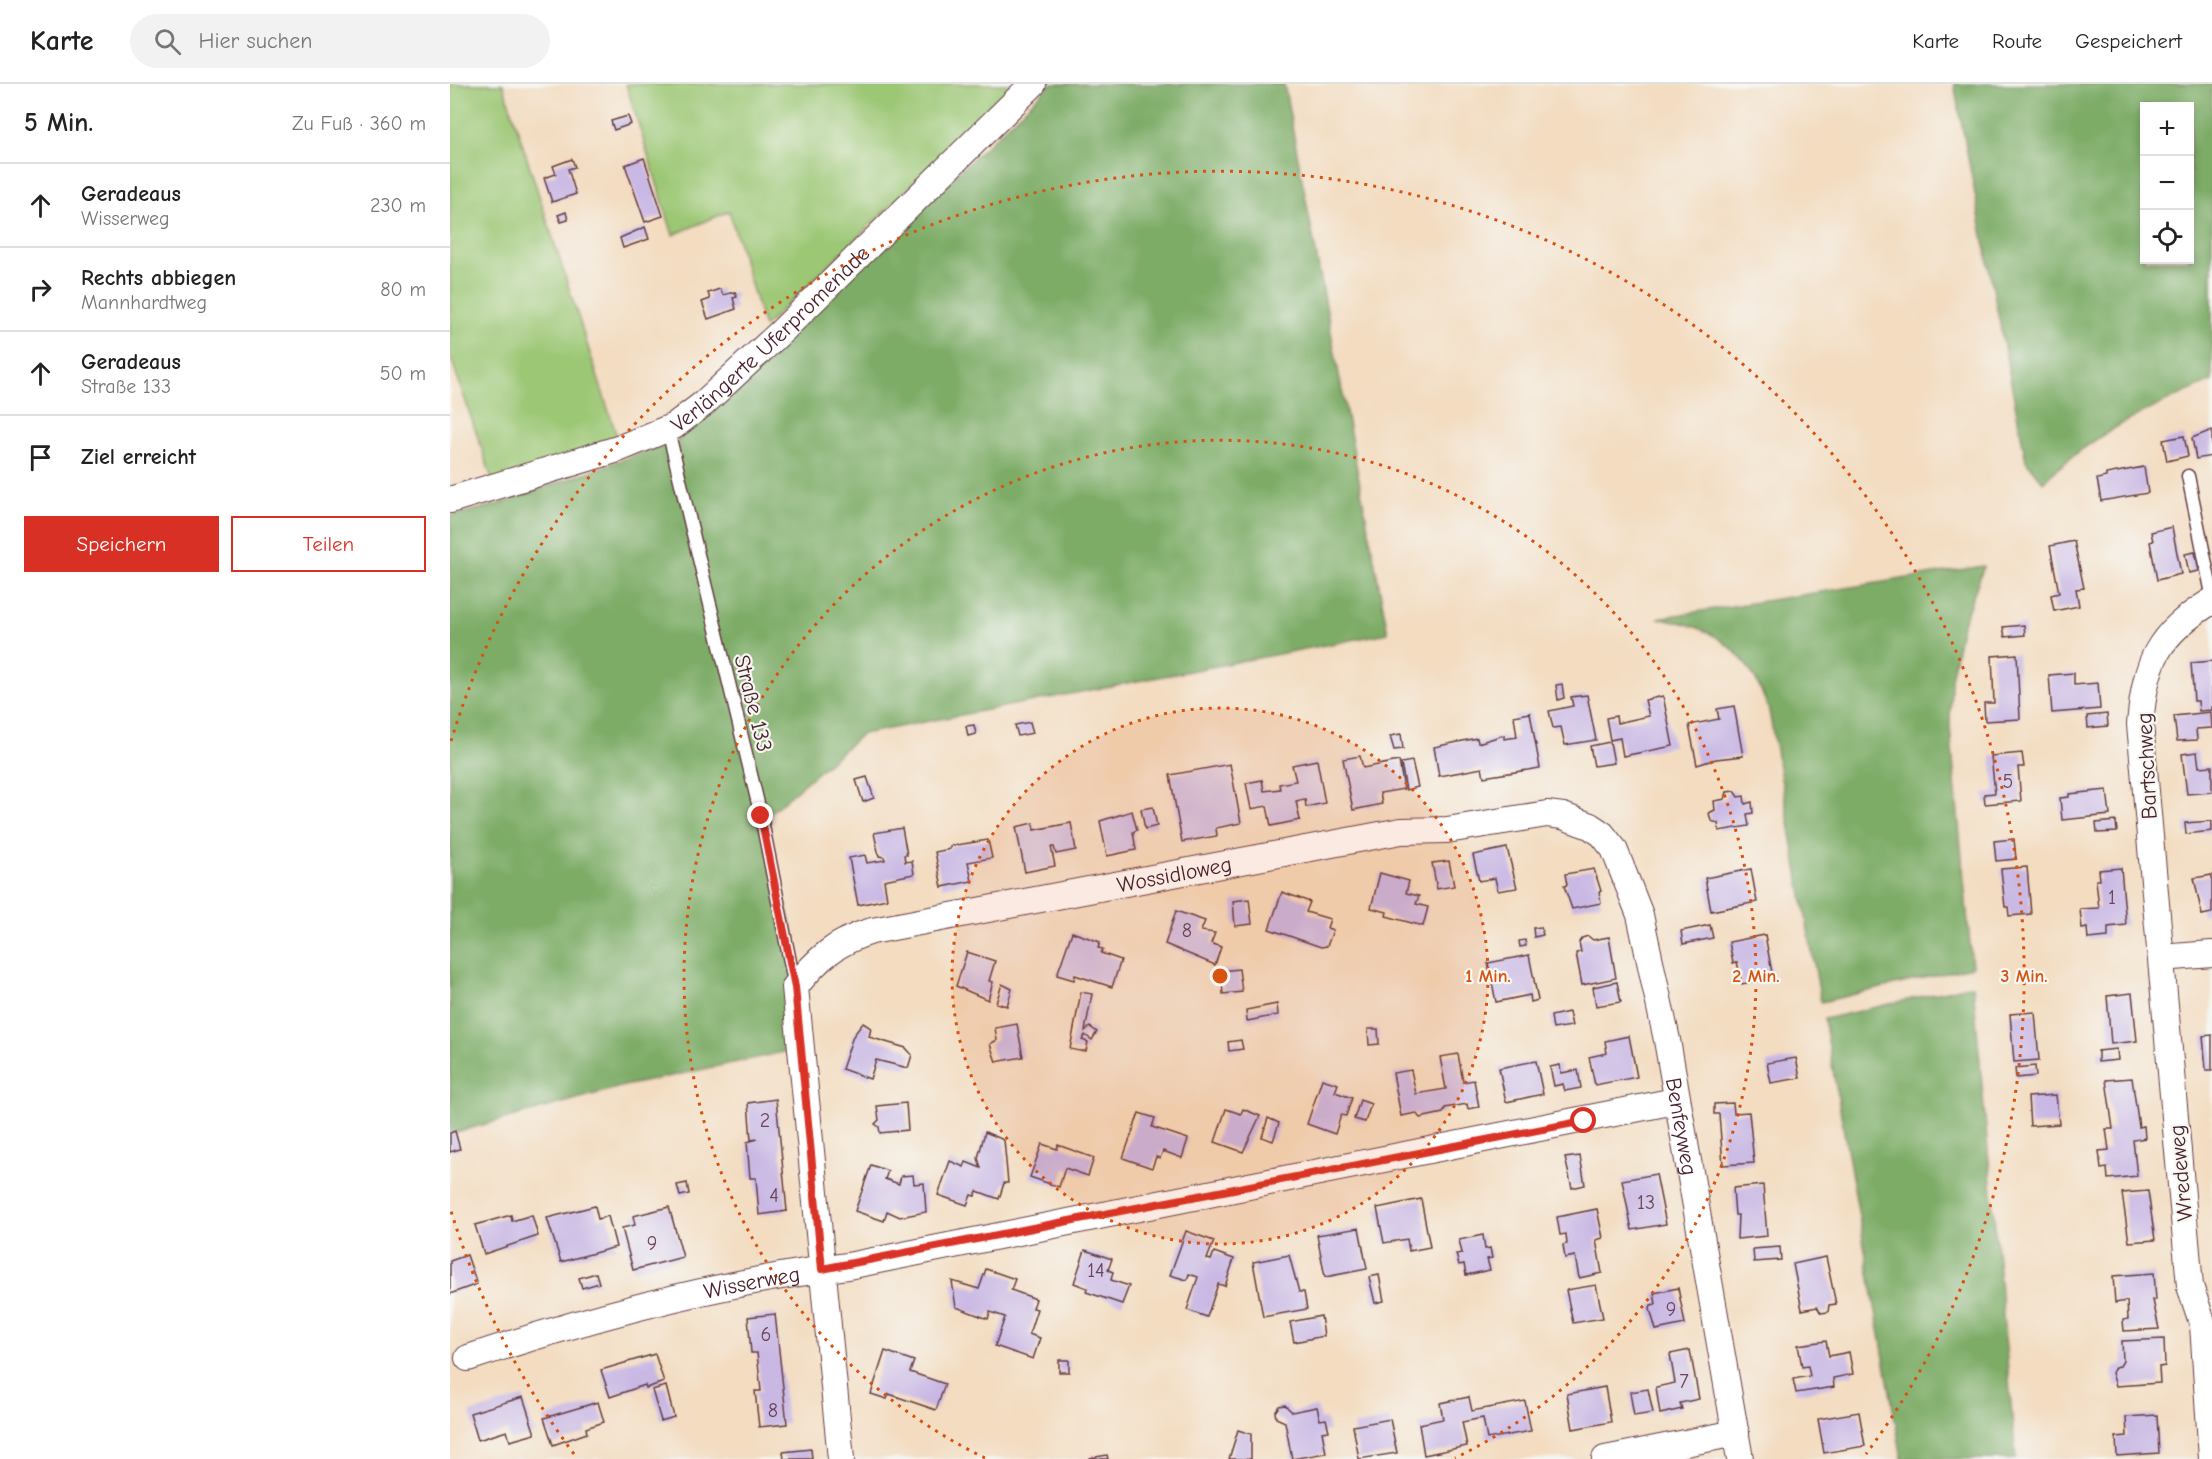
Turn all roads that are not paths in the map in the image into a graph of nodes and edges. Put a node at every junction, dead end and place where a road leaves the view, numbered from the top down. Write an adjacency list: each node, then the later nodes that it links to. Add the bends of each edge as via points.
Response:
1 (1033, 84): 2 (street, Verlängerte Uferpromenade, via 782,331 704,404)
2 (668, 430): 4 (street, Verlängerte Uferpromenade); 10 (lane, Straße 133, via 761,816)
3 (2188, 476): 5 (lane)
4 (450, 500)
5 (2212, 594)
6 (2212, 601): 9 (street, Bartschweg, via 2172,630 2155,654 2144,687 2140,724)
7 (1573, 819): 10 (street, Wossidloweg, via 1547,814 1447,830 1401,831 872,931 831,948); 11 (street, Benfeyweg, via 1602,834 1614,849 1631,888 1667,1040)
8 (2212, 954): 9 (street)
9 (2161, 958): 13 (street, Wredeweg, via 2190,1286)
10 (795, 987): 12 (street)
11 (1676, 1101): 12 (street, Wisserweg); 15 (street, Benfeyweg)
12 (822, 1269): 14 (street, Wisserweg, via 801,1270 628,1309); 16 (street)
13 (2207, 1325): 19 (street, Wredeweg)
14 (468, 1358)
15 (1736, 1433): 17 (street); 18 (street, Benfeyweg)
16 (841, 1459)
17 (1605, 1459)
18 (1740, 1459)
19 (2212, 1459)

